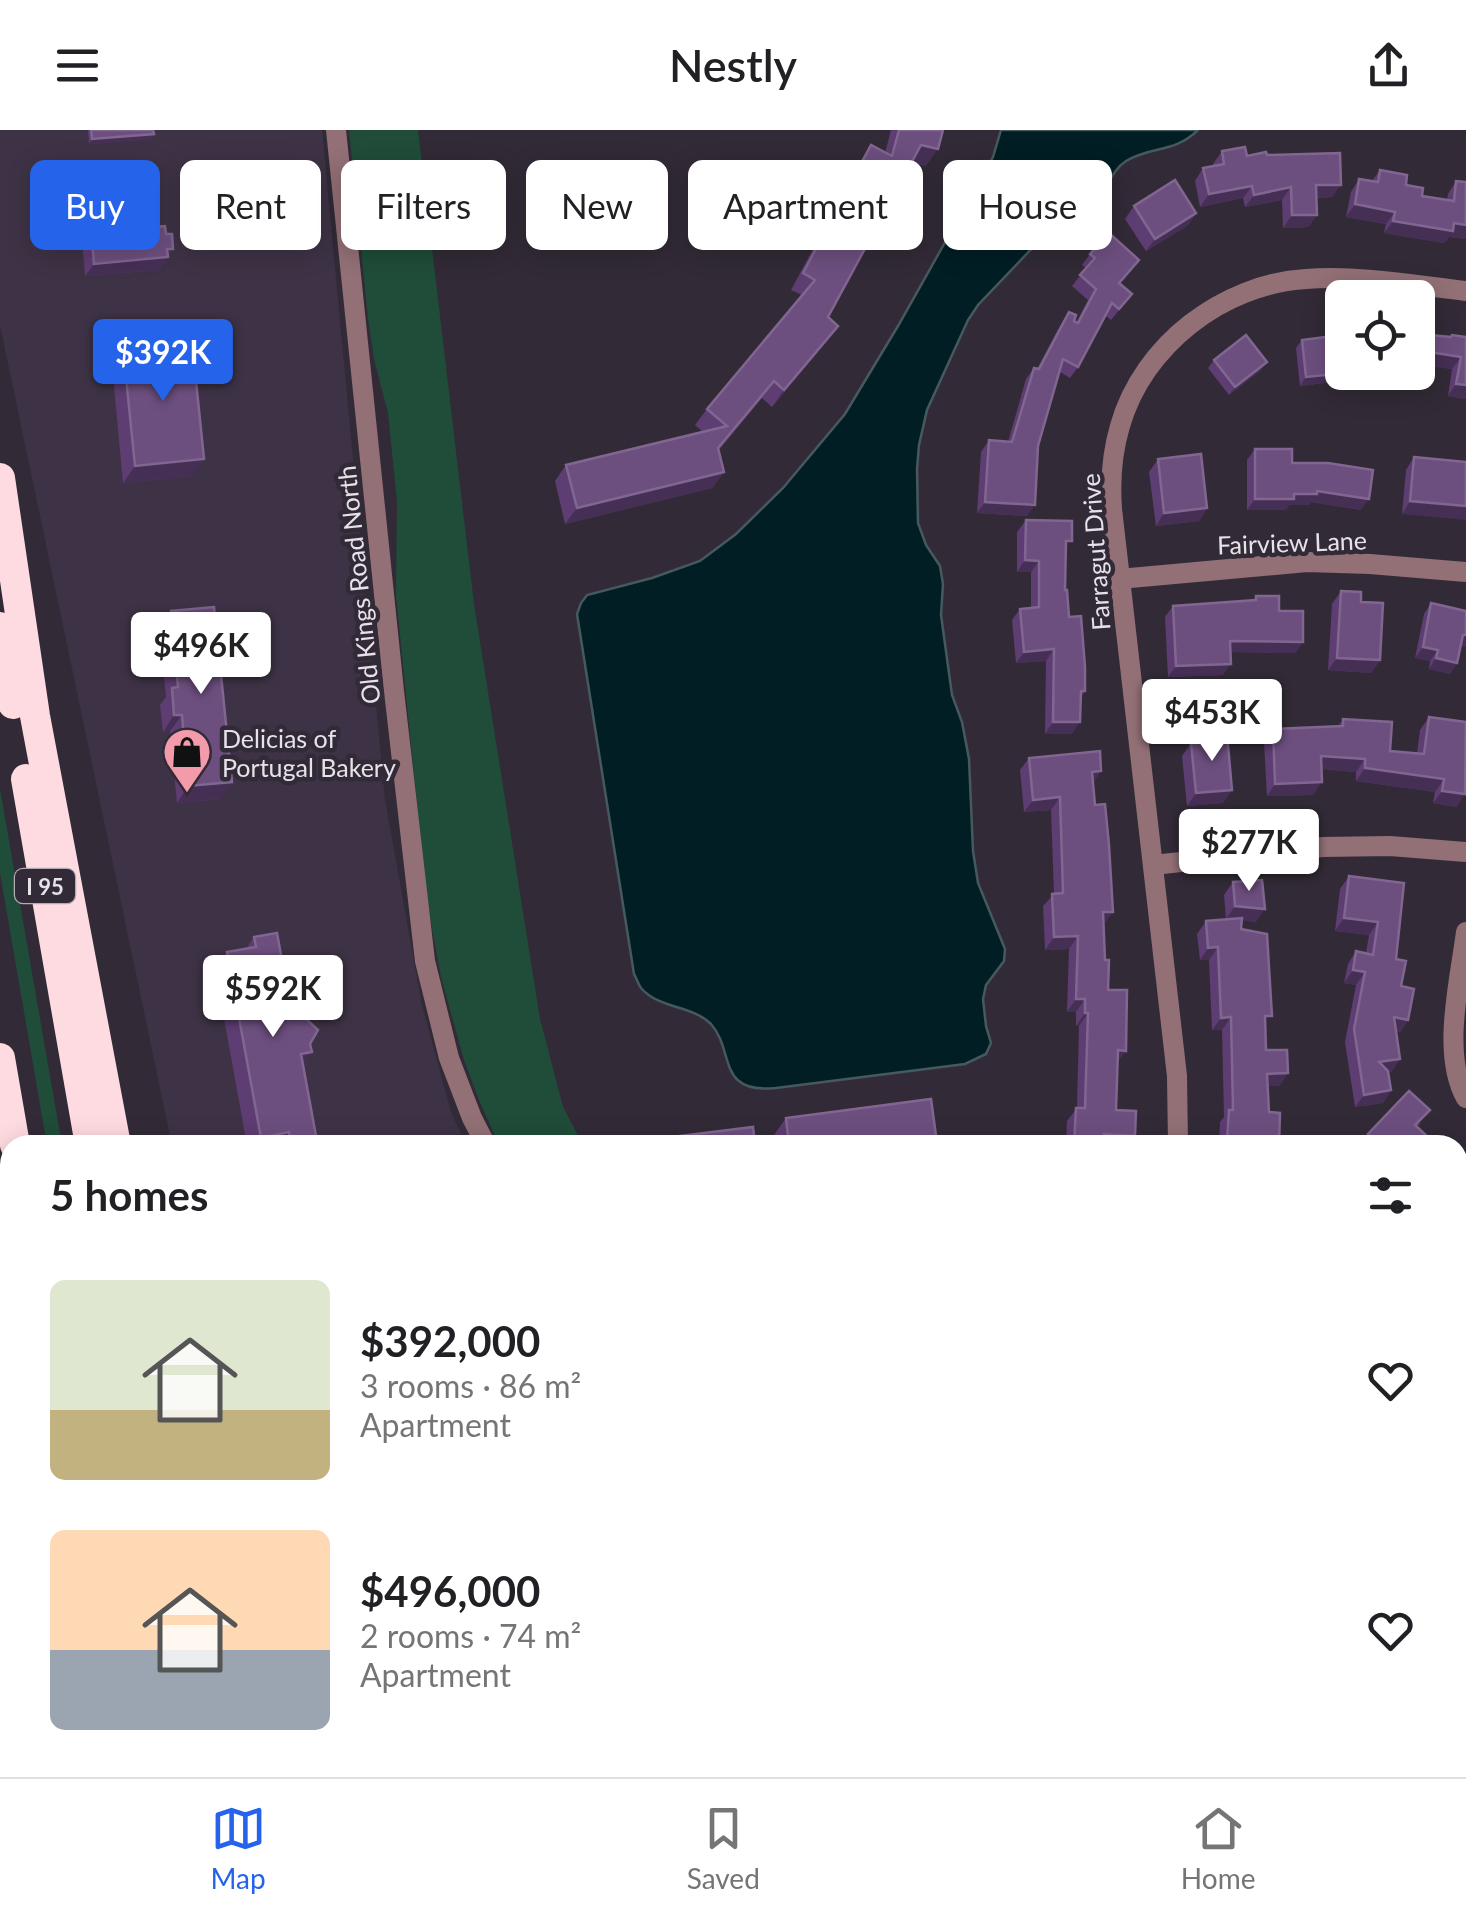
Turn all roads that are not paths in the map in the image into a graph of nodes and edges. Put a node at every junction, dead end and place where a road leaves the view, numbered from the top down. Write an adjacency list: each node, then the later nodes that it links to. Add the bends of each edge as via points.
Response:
1 (336, 130): 15 (street, Old Kings Road North, via 425,961 449,1058)
2 (1466, 291): 5 (street, Farragut Drive, via 1304,278 1244,292 1184,329 1150,366 1120,426 1111,492)
3 (0, 478): 14 (highway, via 35,716)
4 (1466, 572): 5 (street, Fairview Lane, via 1307,562)
5 (1119, 579): 8 (street, Farragut Drive)
6 (0, 627): 13 (highway, I 95)
7 (1466, 852): 8 (street, via 1324,847)
8 (1152, 865): 16 (street, Farragut Drive)
9 (1466, 932): 11 (street, via 1454,1047)
10 (0, 1058): 12 (highway)
11 (1466, 1098)
12 (13, 1135)
13 (88, 1135)
14 (114, 1135)
15 (481, 1135)
16 (1178, 1135)

